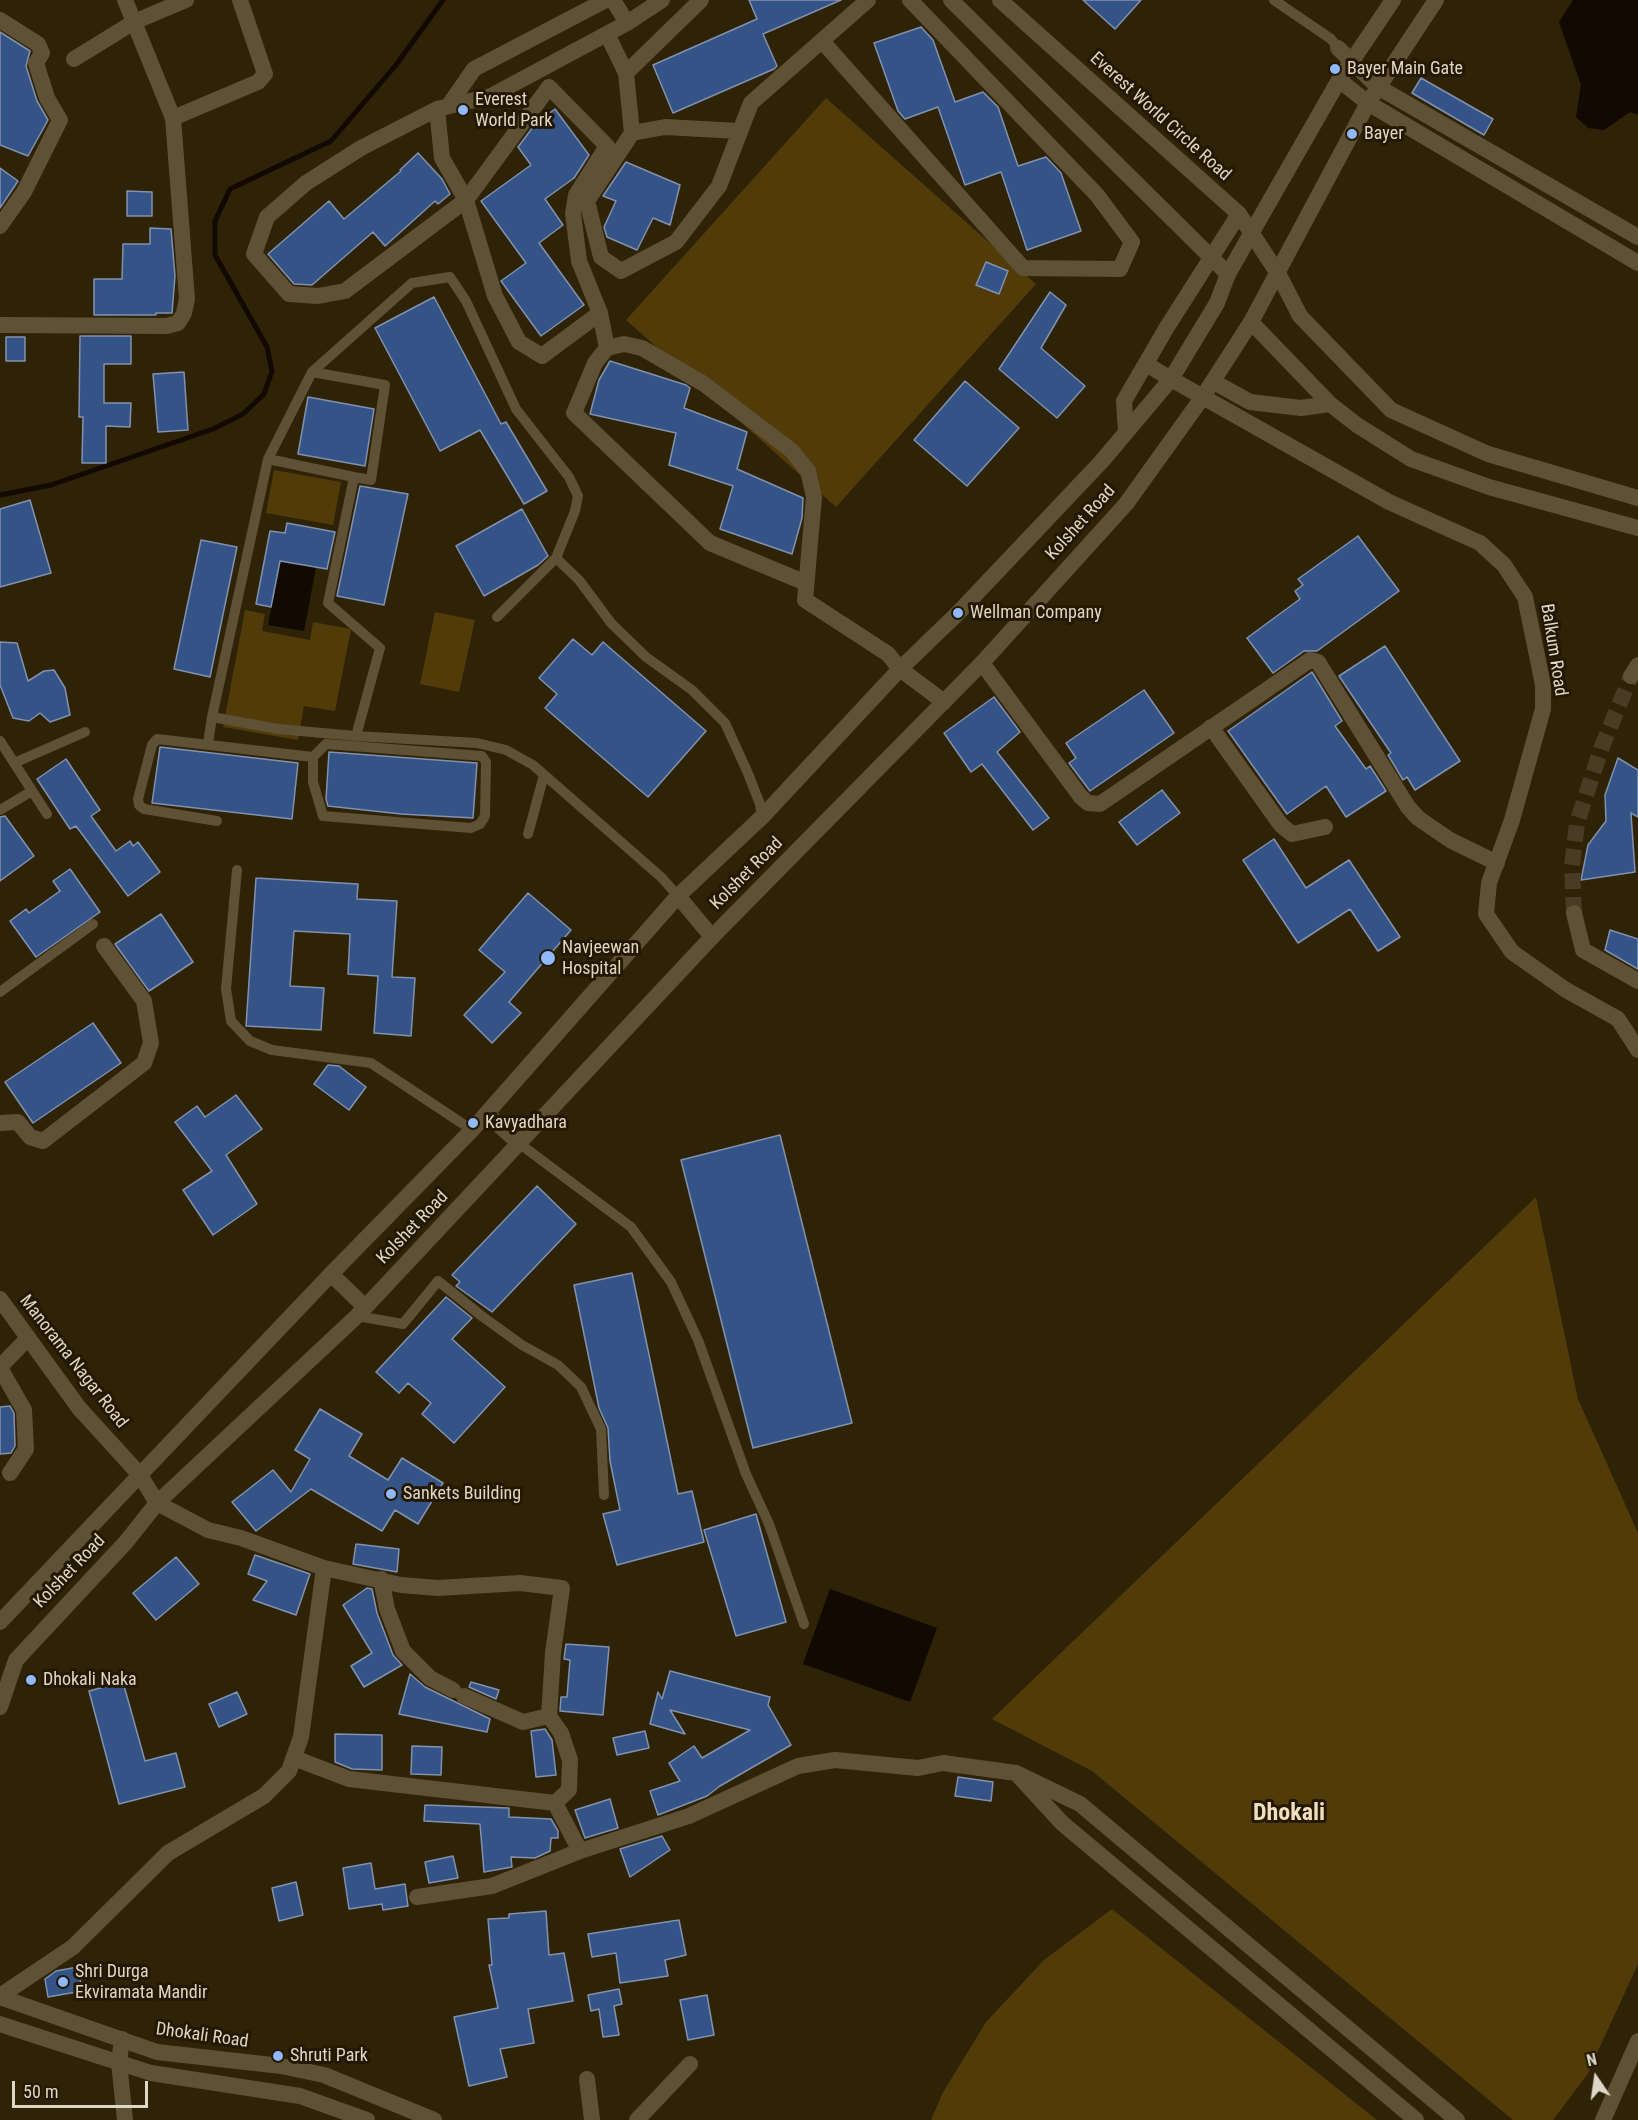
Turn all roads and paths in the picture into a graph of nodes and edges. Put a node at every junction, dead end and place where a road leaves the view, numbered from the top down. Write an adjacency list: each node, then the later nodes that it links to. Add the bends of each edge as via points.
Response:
1 (125, 0): 16 (street)
2 (186, 0): 16 (street)
3 (240, 0): 28 (street, via 265,74 258,82)
4 (606, 0): 27 (street, via 474,69)
5 (613, 0): 17 (street)
6 (662, 0): 17 (street)
7 (701, 0): 23 (street)
8 (868, 0): 19 (street)
9 (910, 0): 19 (street, via 1097,195 1132,243 1120,268 1023,268)
10 (951, 0): 38 (street)
11 (1000, 0): 34 (street, Everest World Circle Road)
12 (1274, 0): 20 (lane)
13 (1393, 0): 22 (street, Kolshet Road)
14 (1436, 0): 25 (street, Kolshet Road)
15 (0, 20): 35 (street, via 38,44 42,53 36,63 47,98 60,120 24,192)
16 (134, 22): 21 (street); 28 (street)
17 (627, 23): 18 (street)
18 (607, 34): 23 (street); 27 (street, via 491,96)
19 (822, 41): 30 (street, via 751,103)
20 (1338, 48): 22 (street)
21 (74, 59)
22 (1351, 62): 24 (street, Kolshet Road); 25 (street)
23 (626, 73): 31 (street)
24 (1339, 80): 26 (street); 36 (street, Kolshet Road)
25 (1378, 87): 26 (street, Kolshet Road); 29 (street)
26 (1368, 103): 32 (street); 41 (street, Kolshet Road)
27 (443, 107): 33 (street, via 442,158); 33 (street, via 361,148 306,183 267,217 254,254 289,294 318,296 345,291)
28 (173, 118): 44 (street, via 186,300 178,323)
29 (1454, 130): 32 (street); 37 (street)
30 (738, 131): 31 (street, via 665,127); 31 (street, via 719,186 676,242 621,271 601,257 587,201)
31 (632, 133)
32 (1442, 147): 39 (street)
33 (466, 200): 42 (street, via 495,296 519,342 542,356); 42 (street, via 549,87 608,146 576,195 573,213 579,261)
34 (1239, 214): 36 (street, Everest World Circle Road); 38 (street)
35 (0, 226)
36 (1253, 233): 40 (street, Kolshet Road); 41 (street, Everest World Circle Road)
37 (1638, 237)
38 (1209, 258): 40 (street); 46 (street)
39 (1638, 263)
40 (1228, 274): 48 (street, Kolshet Road, via 1217,303)
41 (1279, 275): 43 (street, Kolshet Road); 55 (street, Everest World Circle Road, via 1300,316 1391,410 1488,454)
42 (600, 313): 45 (street)
43 (1251, 322): 49 (street, Kolshet Road); 51 (street)
44 (0, 325)
45 (607, 348): 58 (street, via 624,344 642,348 704,384 792,450 808,471 813,497); 58 (street, via 595,363 574,413 710,543)
46 (1146, 364): 48 (street, Balkum Road); 52 (street, via 1124,401)
47 (312, 372): 53 (lane); 54 (lane, via 385,386 371,480); 57 (lane, via 412,283 450,277 466,301 516,408 569,477 578,496 576,511)
48 (1171, 379): 50 (street, Balkum Road); 52 (street, Kolshet Road)
49 (1214, 382): 50 (street, Kolshet Road); 51 (street, via 1250,402 1301,408)
50 (1202, 398): 60 (street, Kolshet Road, via 1126,504); 79 (street, Balkum Road, via 1389,502 1480,543 1504,565 1525,597 1543,685 1543,709)
51 (1330, 404): 56 (street, via 1411,459 1489,487)
52 (1126, 432): 61 (street, Kolshet Road, via 958,613)
53 (268, 459): 54 (lane); 63 (lane)
54 (354, 477): 66 (lane, via 328,603 380,648)
55 (1638, 498)
56 (1638, 528)
57 (556, 558): 59 (lane); 75 (lane, via 639,651 692,690 725,723 752,782)
58 (806, 583): 61 (street, via 805,600 888,654)
59 (497, 617)
60 (982, 663): 62 (street, Kolshet Road); 64 (street, via 1088,803 1100,804)
61 (900, 669): 62 (street); 75 (street, Kolshet Road)
62 (944, 702): 84 (street, Kolshet Road)
63 (212, 717): 66 (lane, via 278,729); 68 (lane)
64 (1211, 727): 77 (street, via 1281,825 1292,834); 79 (street, via 1310,660 1318,662 1408,807 1459,845)
65 (85, 732): 70 (lane)
66 (356, 736): 71 (lane, via 477,743 506,750)
67 (0, 741): 70 (lane)
68 (208, 743): 69 (lane); 76 (lane, via 157,739 138,799 144,809)
69 (313, 757): 69 (lane, via 313,783 322,816 471,828 485,816 486,762 482,756 326,744)
70 (14, 763): 72 (lane)
71 (544, 775): 78 (lane); 81 (lane, via 662,877)
72 (32, 791): 73 (lane); 74 (lane)
73 (0, 810)
74 (47, 814)
75 (762, 817): 81 (street, Kolshet Road)
76 (217, 821)
77 (1324, 827)
78 (528, 834)
79 (1497, 863): 88 (street, Balkum Road, via 1486,914 1512,952 1566,990 1618,1019)
80 (237, 870): 91 (lane, via 226,989 231,1021 250,1041 272,1050 371,1063)
81 (678, 896): 84 (street); 89 (street, Kolshet Road)
82 (1574, 913): 86 (street, via 1583,950)
83 (93, 924): 87 (lane)
84 (712, 937): 92 (street, Kolshet Road)
85 (104, 946): 90 (street, via 144,1001 151,1043 144,1063 43,1141 30,1137 18,1122)
86 (1638, 981)
87 (0, 992)
88 (1638, 1050)
89 (487, 1114): 91 (street, Kolshet Road); 92 (street)
90 (0, 1123)
91 (472, 1130): 93 (street, Kolshet Road)
92 (520, 1144): 95 (street, Kolshet Road); 105 (lane, via 631,1227 671,1282 698,1340)
93 (331, 1274): 95 (street); 99 (street, Kolshet Road)
94 (0, 1299): 96 (street, Manorama Nagar Road)
95 (361, 1311): 100 (lane, via 403,1324 438,1281 498,1329 558,1365 581,1387 601,1429); 101 (street, Kolshet Road)
96 (28, 1338): 97 (street); 99 (street, Manorama Nagar Road, via 79,1408)
97 (0, 1368): 98 (street, via 24,1410 26,1449)
98 (10, 1473)
99 (140, 1475): 101 (street, Manorama Nagar Road); 104 (street, Kolshet Road)
100 (604, 1495)
101 (157, 1503): 102 (street, via 208,1530); 106 (street, Kolshet Road, via 126,1542 15,1660)
102 (324, 1568): 103 (street); 108 (street, via 307,1702)
103 (381, 1579): 107 (street, via 387,1609 403,1651 430,1678 523,1722); 107 (street, via 438,1588 520,1583 562,1588)
104 (0, 1622)
105 (804, 1624)
106 (0, 1707)
107 (549, 1716): 110 (street, via 561,1733 570,1760 569,1790)
108 (294, 1758): 110 (street, via 349,1779); 113 (street, via 289,1771 264,1796 168,1852 73,1947)
109 (1016, 1773): 111 (street, via 943,1763 918,1768 835,1760 798,1766 689,1816); 125 (street, via 1062,1823); 126 (street, via 1080,1804)
110 (555, 1803): 111 (street)
111 (580, 1851): 112 (street, via 492,1886)
112 (417, 1897)
113 (0, 1996): 115 (street, Dhokali Road)
114 (0, 2024): 117 (street)
115 (122, 2039): 117 (street); 122 (street, Dhokali Road, via 157,2052 324,2075)
116 (1638, 2041): 127 (street)
117 (119, 2062): 120 (street); 121 (street, via 151,2073 300,2096)
118 (690, 2064): 124 (street)
119 (587, 2079): 123 (street)
120 (125, 2120)
121 (367, 2120)
122 (434, 2120)
123 (592, 2120)
124 (637, 2120)
125 (1416, 2120)
126 (1457, 2120)
127 (1603, 2120)

